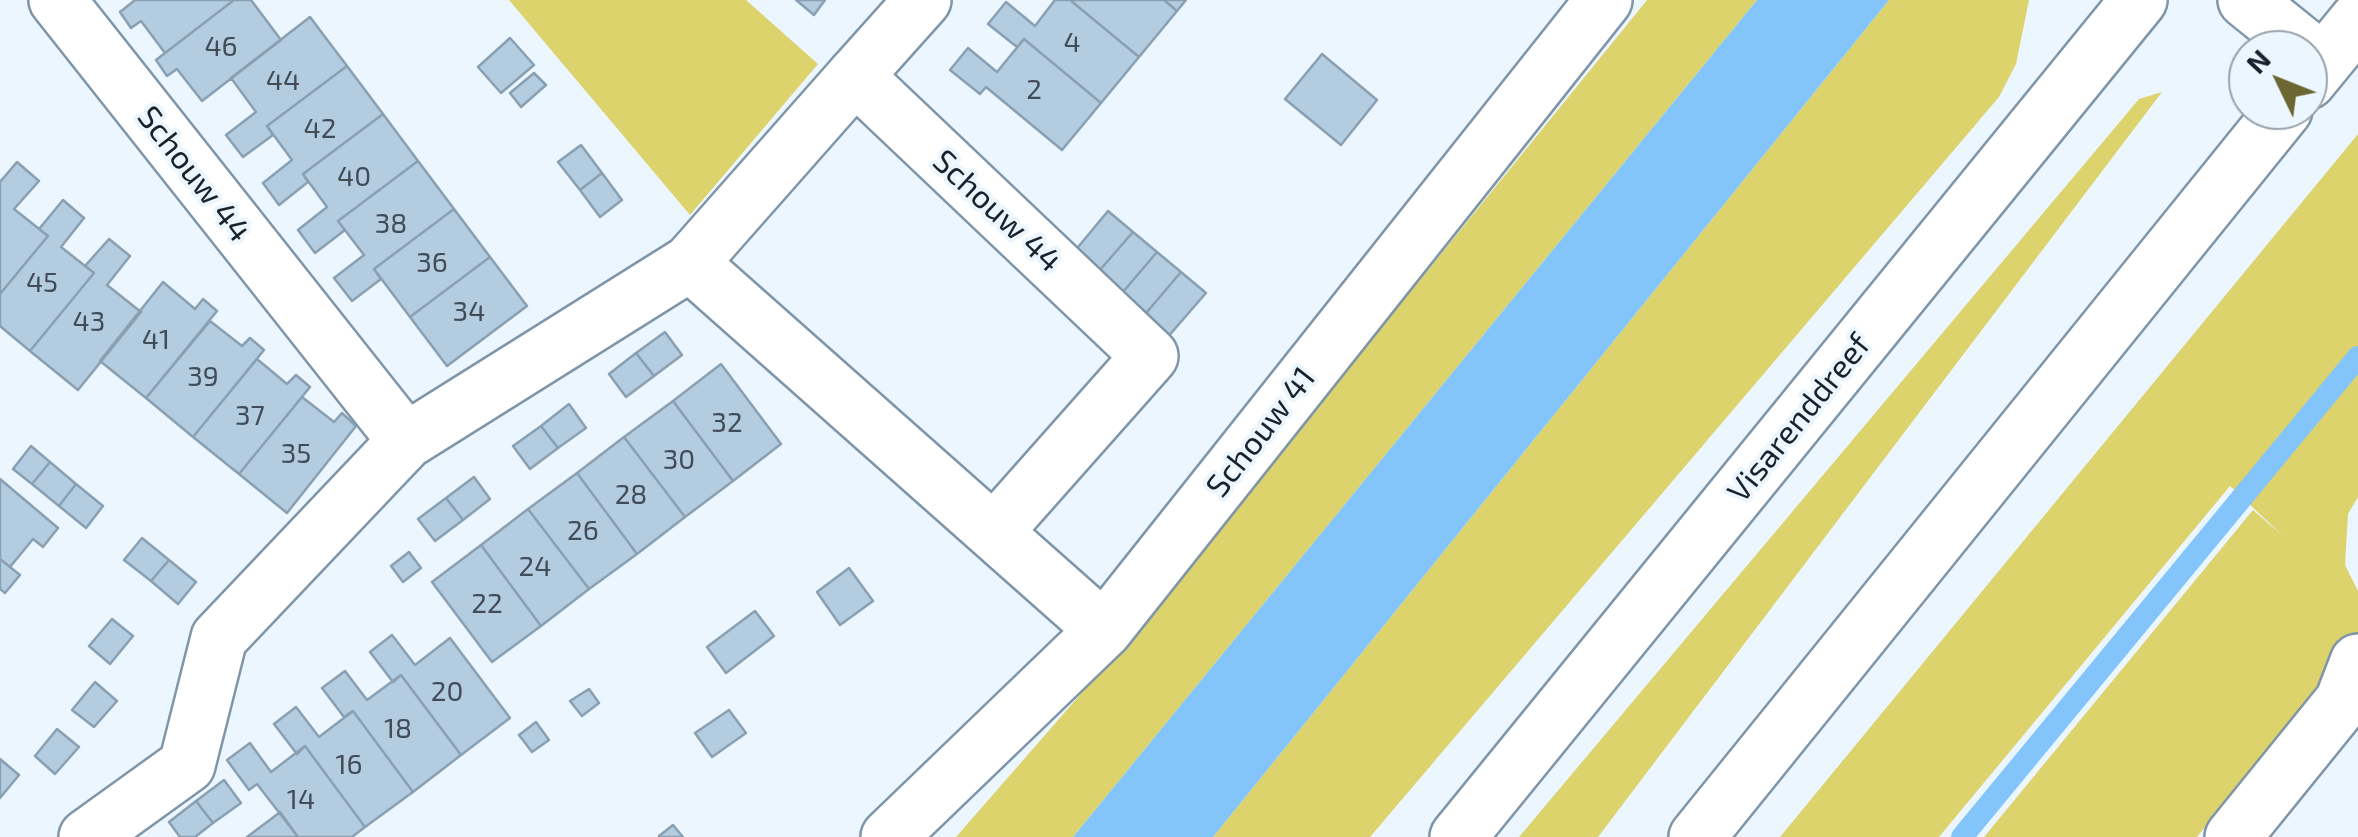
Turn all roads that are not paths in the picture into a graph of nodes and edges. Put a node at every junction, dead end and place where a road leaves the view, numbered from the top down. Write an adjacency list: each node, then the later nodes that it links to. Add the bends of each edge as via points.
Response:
1 (57, 0): 12 (street, Schouw 44)
2 (923, 0): 9 (street)
3 (1604, 0): 14 (street, Schouw 41)
4 (2139, 0): 18 (street, Visarenddreef)
5 (2246, 0): 7 (street)
6 (2358, 20): 8 (street)
7 (2278, 30)
8 (2328, 47)
9 (854, 76): 11 (street); 13 (street, Schouw 44, via 1150,356)
10 (2268, 130): 19 (street)
11 (690, 264): 12 (street); 13 (street)
12 (406, 441): 16 (street, via 219,638 187,765)
13 (994, 532): 14 (street)
14 (1104, 630): 17 (street, Schouw 41)
15 (2358, 662): 20 (street, via 2343,701)
16 (87, 837)
17 (889, 837)
18 (1458, 837)
19 (1696, 837)
20 (2232, 837)

